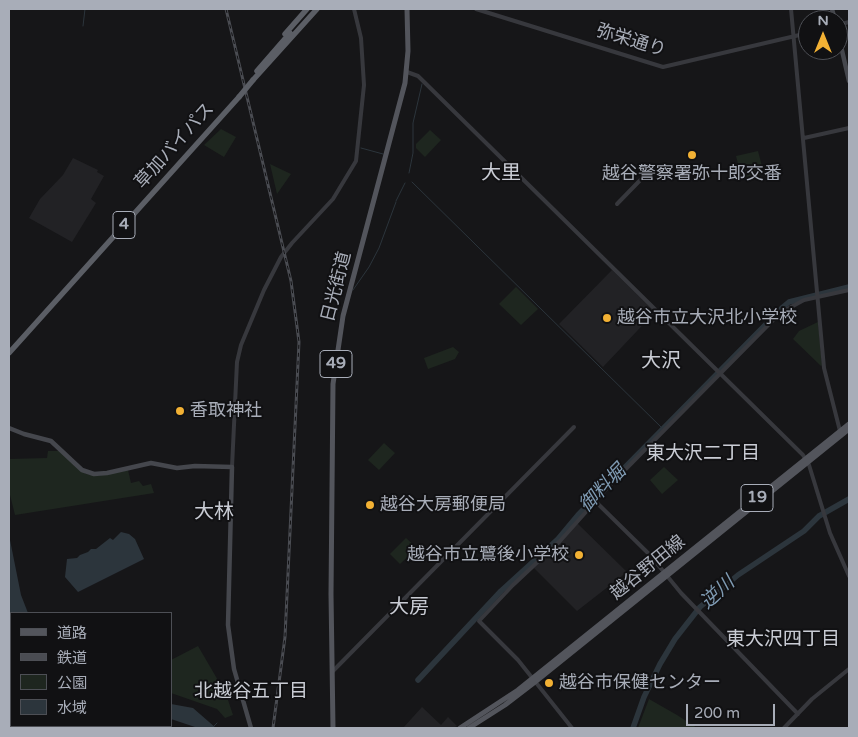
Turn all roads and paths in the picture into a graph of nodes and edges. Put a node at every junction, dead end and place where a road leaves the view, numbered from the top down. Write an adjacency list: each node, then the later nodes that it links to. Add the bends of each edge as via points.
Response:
1 (307, 9): 11 (highway, 4, via 284,35)
2 (312, 9): 11 (highway, 4)
3 (317, 9): 11 (highway, 4)
4 (321, 9): 11 (highway, 4)
5 (354, 9): 31 (street, via 361,38 364,85 356,161 333,199 282,257 259,300 237,362)
6 (407, 9): 13 (main road, 日光街道 / 49)
7 (476, 9): 10 (street, 弥栄通り, via 663,67)
8 (791, 9): 10 (street)
9 (798, 35): 10 (street, 弥栄通り)
10 (794, 36): 17 (street)
11 (281, 46): 15 (highway, 草加バイパス / 4, bridge)
12 (844, 60): 14 (main road)
13 (407, 72): 24 (street, via 418,76); 36 (main road, 日光街道 / 49, via 347,300 336,358 331,462)
14 (849, 80)
15 (238, 94): 22 (highway, 草加バイパス / 4); 23 (highway, 草加バイパス / 4)
16 (849, 128): 17 (street)
17 (804, 138): 21 (street)
18 (652, 168): 19 (street)
19 (617, 204)
20 (849, 290): 21 (street)
21 (819, 294): 24 (street, via 780,313); 29 (street, via 824,368)
22 (9, 347)
23 (9, 353)
24 (718, 372): 30 (street); 32 (street)
25 (849, 424): 29 (main road, 越谷野田線 / 19)
26 (574, 427): 36 (street)
27 (9, 428): 31 (main road, via 51,441 82,470 94,474 151,463 177,468)
28 (849, 429): 30 (main road, 越谷野田線 / 19)
29 (840, 431): 30 (main road, 越谷野田線 / 19)
30 (807, 460): 33 (main road, 越谷野田線 / 19); 34 (street)
31 (232, 467): 39 (main road, via 228,625 234,669)
32 (595, 501): 33 (street); 37 (street, via 560,541 479,621)
33 (666, 574): 37 (main road, 越谷野田線 / 19); 38 (street)
34 (849, 576)
35 (849, 669): 38 (street)
36 (332, 672): 40 (main road, 日光街道 / 49)
37 (534, 680): 41 (main road, 越谷野田線 / 19); 42 (main road, 越谷野田線 / 19, via 505,705); 43 (street)
38 (798, 714): 44 (street)
39 (250, 728)
40 (333, 728)
41 (460, 728)
42 (469, 728)
43 (572, 728)
44 (784, 728)

